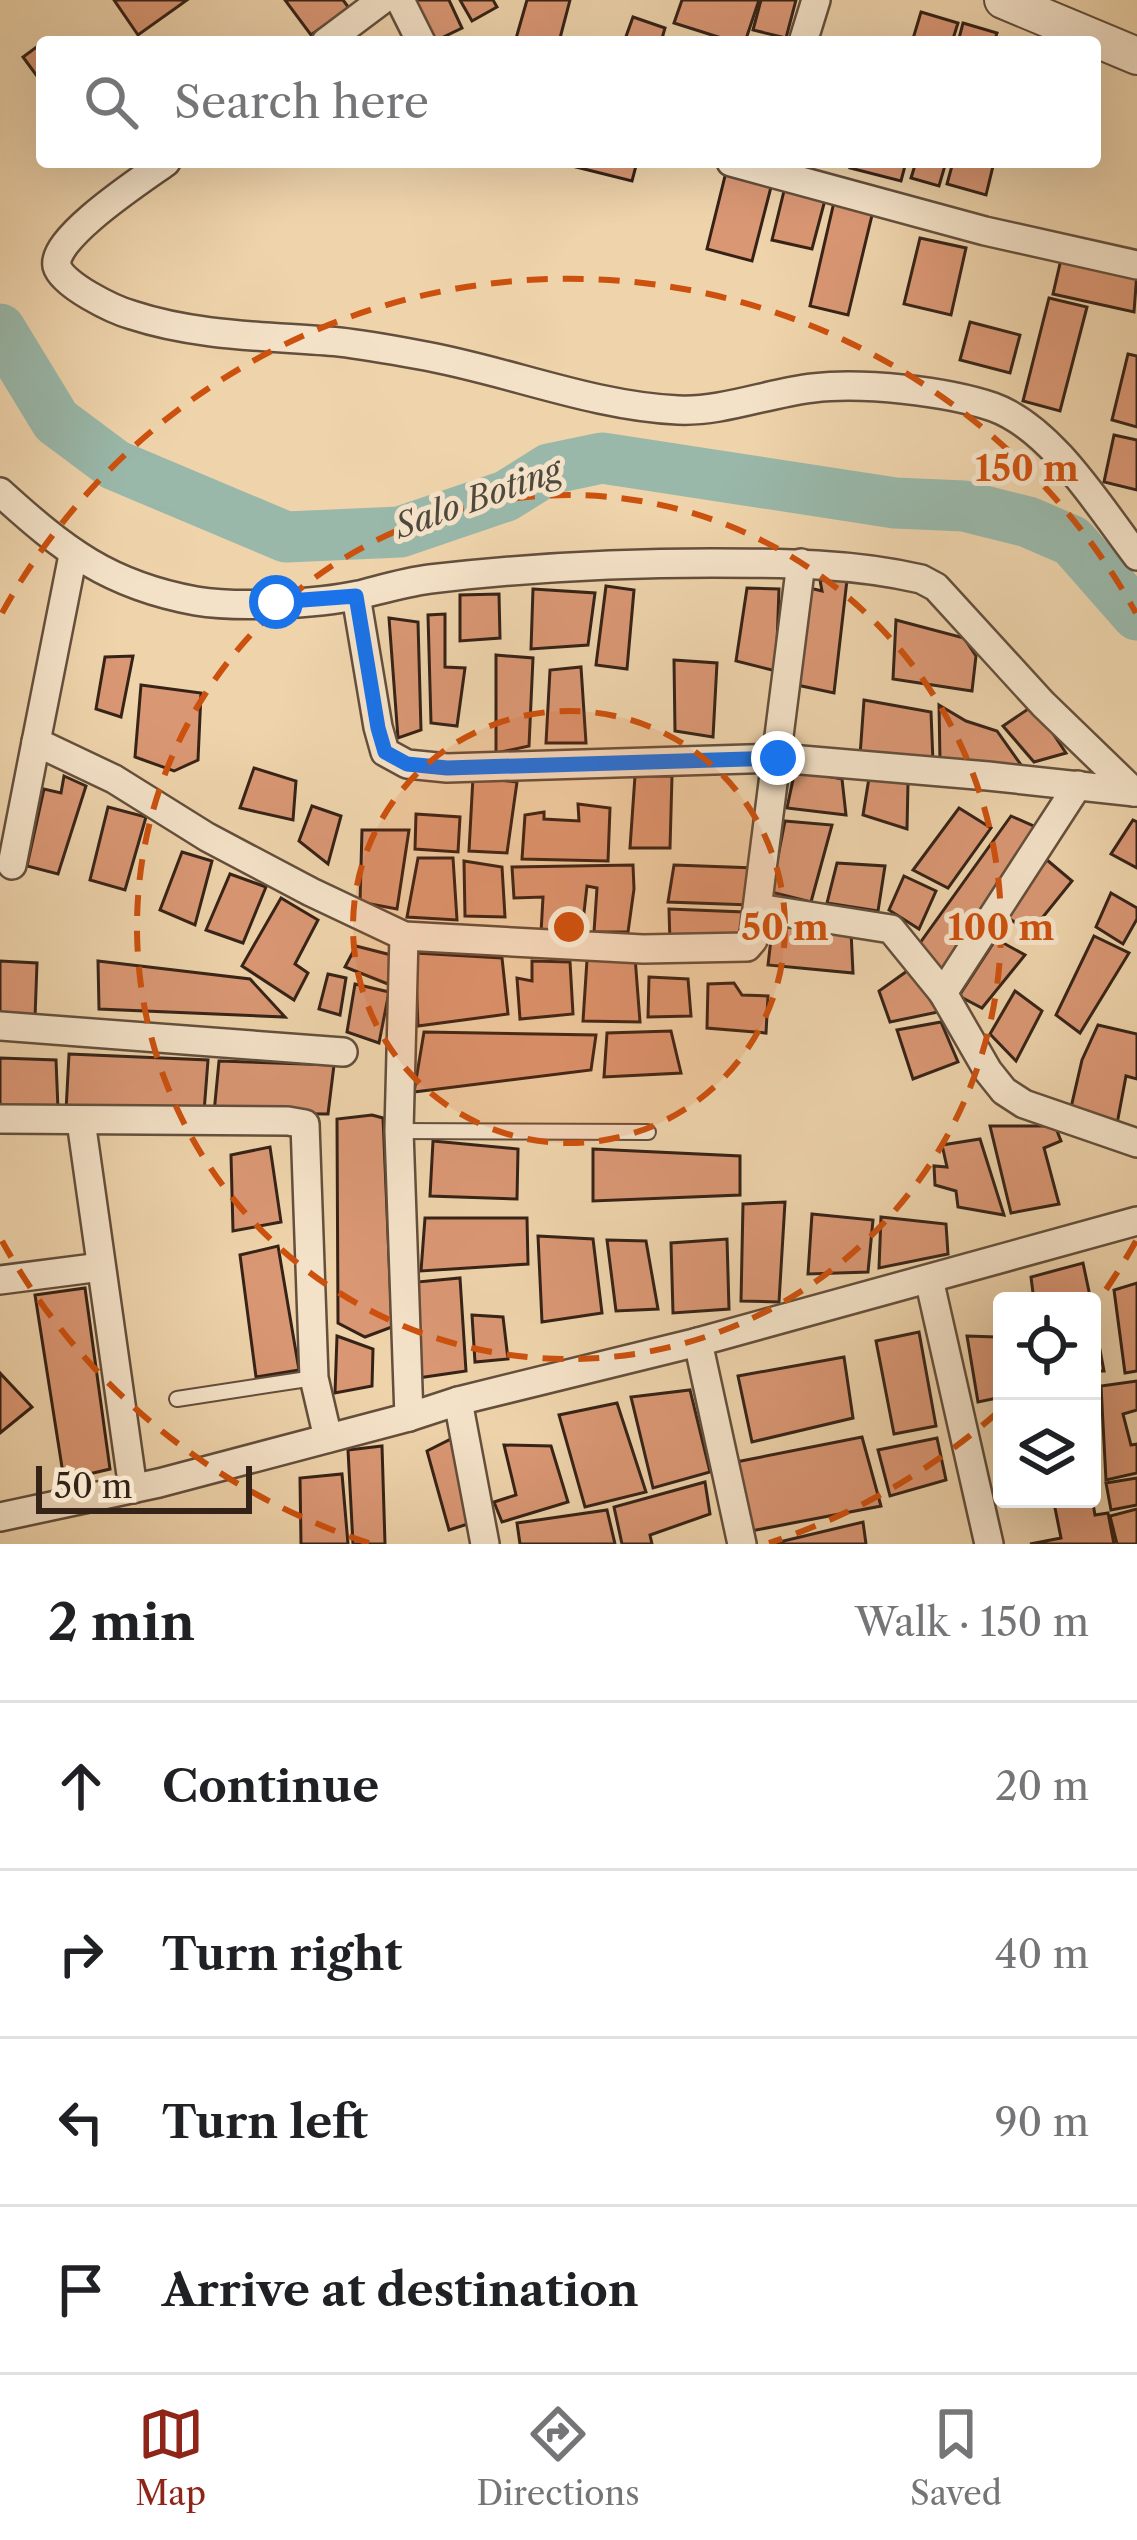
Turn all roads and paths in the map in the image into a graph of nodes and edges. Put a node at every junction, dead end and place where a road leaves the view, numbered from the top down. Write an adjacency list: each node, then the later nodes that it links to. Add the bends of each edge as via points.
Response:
1 (382, 0): 5 (street)
2 (400, 0): 6 (street)
3 (816, 0): 7 (street)
4 (1013, 2): 8 (street)
5 (334, 36)
6 (418, 36)
7 (805, 36)
8 (1091, 36)
9 (1101, 40): 10 (street)
10 (1137, 56)
11 (158, 168): 16 (street, via 58,253 68,281 122,312 197,330 424,356 639,407 685,410 865,386 984,404 1038,435)
12 (772, 168): 13 (street, via 985,231)
13 (1137, 265)
14 (0, 492): 15 (street)
15 (73, 555): 18 (street, via 127,582 194,600); 19 (street)
16 (1137, 556)
17 (801, 562): 18 (street, via 610,562 429,579); 20 (street); 22 (street, via 902,574 936,587)
18 (356, 596): 20 (street, via 385,752 407,764)
19 (36, 742): 23 (street); 25 (street)
20 (778, 758): 21 (street); 24 (street)
21 (1078, 785): 22 (street); 26 (street)
22 (1136, 792)
23 (12, 865)
24 (758, 908): 25 (street, via 747,947 643,950); 26 (street, via 892,929)
25 (404, 936): 31 (street)
26 (943, 993): 33 (street, via 1013,1098)
27 (0, 1026): 28 (street)
28 (343, 1052)
29 (0, 1119): 30 (street)
30 (81, 1121): 35 (street); 39 (street, via 305,1124)
31 (399, 1131): 32 (lane); 42 (street)
32 (648, 1132)
33 (1137, 1143)
34 (1137, 1222): 37 (street)
35 (101, 1267): 36 (street); 44 (street)
36 (0, 1280)
37 (929, 1280): 38 (street); 48 (street)
38 (698, 1342): 41 (street); 47 (street)
39 (314, 1378): 40 (lane); 43 (street)
40 (177, 1399)
41 (458, 1400): 42 (street); 46 (street)
42 (409, 1418): 43 (street)
43 (328, 1438): 44 (street)
44 (133, 1489): 45 (street)
45 (0, 1517)
46 (485, 1544)
47 (742, 1544)
48 (989, 1544)

